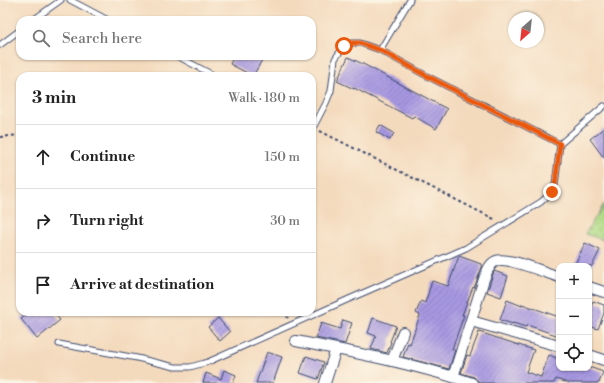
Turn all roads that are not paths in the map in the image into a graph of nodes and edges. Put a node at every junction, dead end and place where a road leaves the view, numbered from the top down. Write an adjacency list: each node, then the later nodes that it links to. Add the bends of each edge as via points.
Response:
1 (60, 0): 4 (lane)
2 (70, 0): 5 (lane)
3 (410, 0): 8 (lane)
4 (38, 16)
5 (100, 16)
6 (16, 33): 7 (lane)
7 (0, 45)
8 (380, 50): 12 (lane, via 360,43 344,46 335,59 331,91); 13 (lane)
9 (185, 60): 10 (lane)
10 (207, 72)
11 (604, 106): 13 (lane)
12 (316, 121)
13 (560, 144): 17 (lane, via 555,185 552,192 541,202 466,248)
14 (556, 276): 19 (street, via 512,261 497,260 488,271)
15 (592, 288): 16 (street)
16 (604, 292)
17 (316, 314)
18 (311, 316): 22 (lane, via 208,362 190,367 175,368 137,358)
19 (471, 321): 23 (street); 28 (street)
20 (403, 332): 26 (street)
21 (296, 341): 24 (street)
22 (59, 344)
23 (556, 345)
24 (336, 349): 26 (street); 29 (street)
25 (592, 356): 27 (street)
26 (392, 360): 28 (street)
27 (604, 360)
28 (453, 377): 30 (street)
29 (325, 383)
30 (472, 383)

